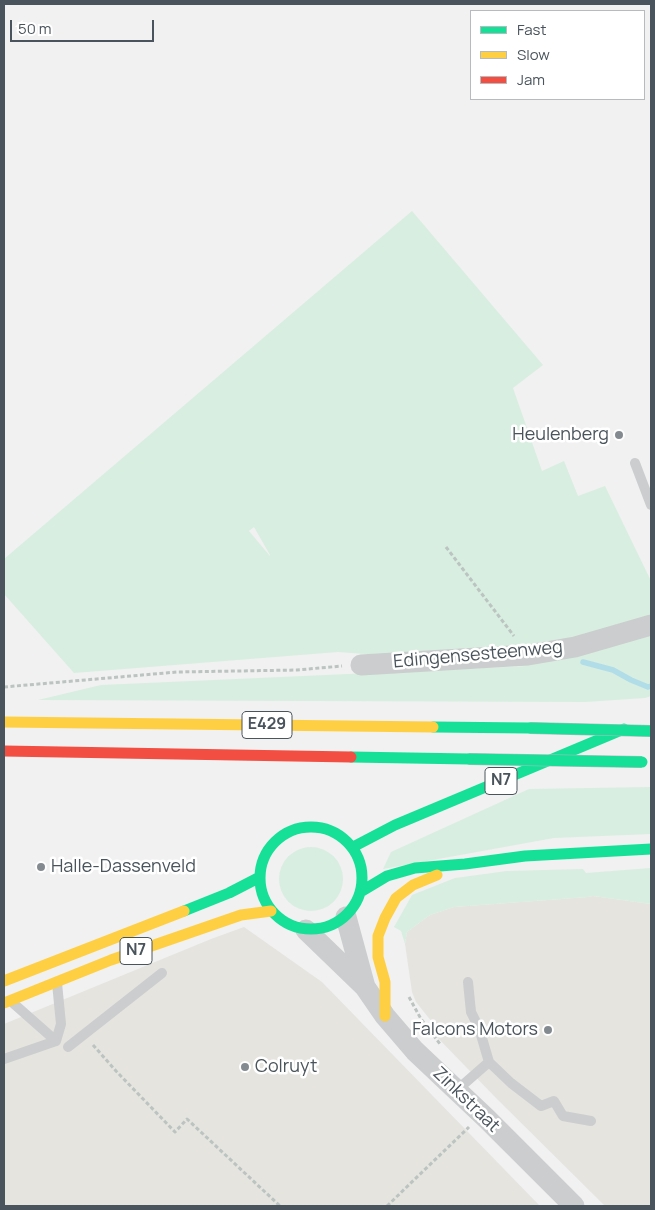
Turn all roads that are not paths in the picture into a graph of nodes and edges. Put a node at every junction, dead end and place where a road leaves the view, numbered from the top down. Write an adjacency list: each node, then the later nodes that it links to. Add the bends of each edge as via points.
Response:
1 (635, 463): 2 (lane)
2 (651, 505)
3 (651, 625): 4 (street, Edingensesteenweg, via 575,647 528,655)
4 (361, 664)
5 (642, 721): 10 (main road, N7)
6 (4, 722): 7 (main road, E429, bridge)
7 (651, 731)
8 (4, 751): 9 (main road, E429, bridge)
9 (646, 762)
10 (353, 847): 13 (main road, via 327,829 295,829 270,848 262,862); 14 (main road, via 362,868)
11 (651, 850): 12 (main road, via 525,856)
12 (465, 864): 14 (main road, via 415,868 387,876); 24 (main road, via 413,885 396,898 385,918 378,936 378,957 385,982)
13 (260, 877): 15 (main road, via 262,895); 19 (main road, N7, via 229,893)
14 (362, 890): 16 (main road)
15 (271, 911): 17 (main road, via 281,920); 20 (main road, N7, via 241,915 110,960)
16 (346, 917): 17 (main road, via 332,926); 22 (street, Zinkstraat)
17 (306, 930): 22 (street, Zinkstraat)
18 (162, 974): 26 (lane)
19 (4, 981)
20 (57, 982): 23 (main road, N7); 25 (lane, via 61,1024)
21 (468, 982): 28 (lane, via 471,1012)
22 (365, 987): 24 (street, Zinkstraat)
23 (7, 1002): 25 (lane)
24 (385, 1016): 29 (street, Zinkstraat, via 415,1051)
25 (56, 1041): 27 (lane)
26 (68, 1047)
27 (4, 1059)
28 (489, 1062): 29 (lane); 30 (lane, via 541,1106 554,1101 563,1116)
29 (457, 1090): 31 (street, Zinkstraat)
30 (591, 1121)
31 (574, 1206)

